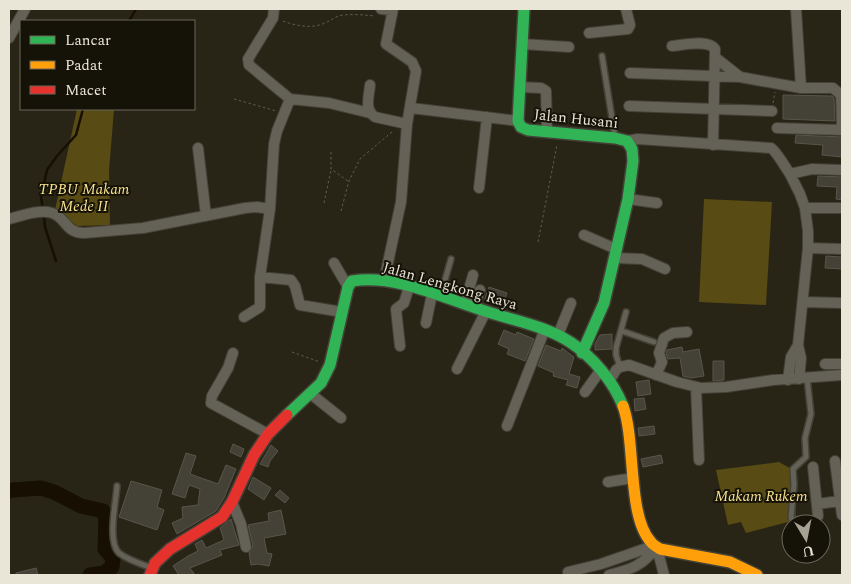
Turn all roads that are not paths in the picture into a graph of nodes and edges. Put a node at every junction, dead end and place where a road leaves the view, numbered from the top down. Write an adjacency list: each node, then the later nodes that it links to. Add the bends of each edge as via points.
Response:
1 (25, 9): 9 (street)
2 (381, 9): 6 (street)
3 (524, 9): 10 (street, Jalan Husani)
4 (626, 9): 8 (street, via 628,29)
5 (796, 9): 20 (street)
6 (392, 12): 23 (street, via 386,44 412,62 416,71)
7 (273, 13): 21 (street, via 248,62)
8 (590, 33)
9 (9, 38)
10 (522, 44): 12 (street); 19 (street, Jalan Husani)
11 (672, 46): 14 (street, via 711,45)
12 (569, 47)
13 (602, 56): 33 (lane)
14 (716, 58): 16 (street); 17 (street)
15 (630, 73): 16 (street)
16 (714, 76): 17 (street); 24 (street)
17 (740, 77): 20 (street)
18 (370, 85): 26 (street, via 367,107)
19 (520, 87): 28 (street, Jalan Husani); 31 (street, via 546,91)
20 (801, 88): 32 (street, via 833,88 841,94)
21 (290, 99): 26 (street, via 330,102); 44 (street, via 274,144)
22 (629, 106): 24 (street)
23 (411, 108): 27 (street); 29 (street)
24 (714, 109): 25 (street); 35 (street)
25 (772, 111)
26 (370, 112): 29 (street, via 375,117)
27 (487, 117): 28 (street); 39 (street)
28 (518, 121): 31 (street, Jalan Husani, via 523,128)
29 (403, 123): 56 (street, via 401,202)
30 (777, 128): 32 (street)
31 (547, 130): 33 (street, Jalan Husani)
32 (842, 130)
33 (615, 138): 34 (street, Jalan Husani)
34 (627, 141): 35 (street, via 638,139); 40 (street, Jalan Husani, via 633,161)
35 (713, 145): 38 (street, via 771,148)
36 (198, 148): 45 (street)
37 (842, 170): 38 (street, via 812,169)
38 (790, 174): 42 (street)
39 (479, 188)
40 (628, 199): 41 (street); 50 (street, Jalan Husani)
41 (657, 203)
42 (805, 208): 43 (street); 48 (street)
43 (842, 208)
44 (270, 209): 45 (street, via 246,208); 55 (street)
45 (206, 216): 46 (street, via 143,228 76,233 56,216 42,212)
46 (9, 219)
47 (584, 235): 50 (street)
48 (808, 248): 49 (street); 61 (street)
49 (842, 249)
50 (616, 253): 53 (street); 74 (street, Jalan Husani, via 604,303)
51 (451, 259): 60 (lane)
52 (334, 263): 57 (street)
53 (665, 268)
54 (473, 275): 64 (street)
55 (260, 277): 66 (street, via 294,282 300,305); 68 (street, via 260,307)
56 (384, 281): 57 (street, Jalan Lengkong Raya, via 357,279); 58 (street, Jalan Lengkong Raya)
57 (348, 287): 66 (street)
58 (409, 287): 60 (street, Jalan Lengkong Raya); 77 (street, via 404,303 396,309)
59 (480, 290): 64 (street)
60 (436, 296): 64 (street, Jalan Lengkong Raya); 69 (street)
61 (804, 302): 63 (street); 87 (street, via 798,345 801,358)
62 (572, 303): 73 (street)
63 (842, 303)
64 (469, 306): 65 (street, Jalan Lengkong Raya)
65 (486, 311): 70 (street, Jalan Lengkong Raya); 83 (street)
66 (342, 312): 91 (street, via 330,365)
67 (626, 312): 71 (lane)
68 (244, 317)
69 (426, 322)
70 (545, 329): 73 (street, Jalan Lengkong Raya); 93 (street)
71 (622, 331): 75 (lane); 82 (lane, via 616,351)
72 (687, 332): 85 (street, via 664,338 659,353 662,362)
73 (558, 335): 76 (street, Jalan Lengkong Raya)
74 (586, 342): 76 (street); 79 (street, Jalan Husani)
75 (654, 342)
76 (573, 344): 79 (street, Jalan Lengkong Raya)
77 (400, 346)
78 (234, 353): 94 (street, via 211,403)
79 (582, 353): 84 (street, Jalan Lengkong Raya)
80 (825, 364): 81 (street)
81 (842, 364)
82 (620, 367): 85 (street, via 628,365); 88 (street)
83 (457, 368)
84 (600, 371): 88 (street, Jalan Lengkong Raya); 90 (street)
85 (656, 375): 89 (street)
86 (842, 375): 87 (street)
87 (798, 379): 89 (street); 104 (lane, via 811,414 805,438 806,457 792,470)
88 (610, 380): 98 (street, Jalan Lengkong Raya, via 627,416)
89 (696, 387): 95 (street)
90 (585, 392)
91 (311, 394): 92 (street); 94 (street)
92 (341, 418)
93 (507, 426)
94 (268, 434): 102 (street, via 254,455)
95 (698, 460)
96 (835, 461): 101 (street)
97 (814, 467): 103 (street)
98 (634, 478): 99 (street); 108 (street, Jalan Lengkong Raya, via 637,509)
99 (608, 482)
100 (117, 486): 109 (lane, via 112,536 115,548)
101 (840, 501): 103 (street); 106 (street)
102 (232, 502): 107 (street); 109 (street, via 222,517 170,549)
103 (817, 504): 105 (street)
104 (791, 514)
105 (818, 514)
106 (842, 515)
107 (246, 547)
108 (655, 547): 110 (street); 111 (street, via 642,563); 112 (street); 113 (street, via 730,562)
109 (151, 571)
110 (568, 572)
111 (609, 575)
112 (664, 575)
113 (757, 575)

